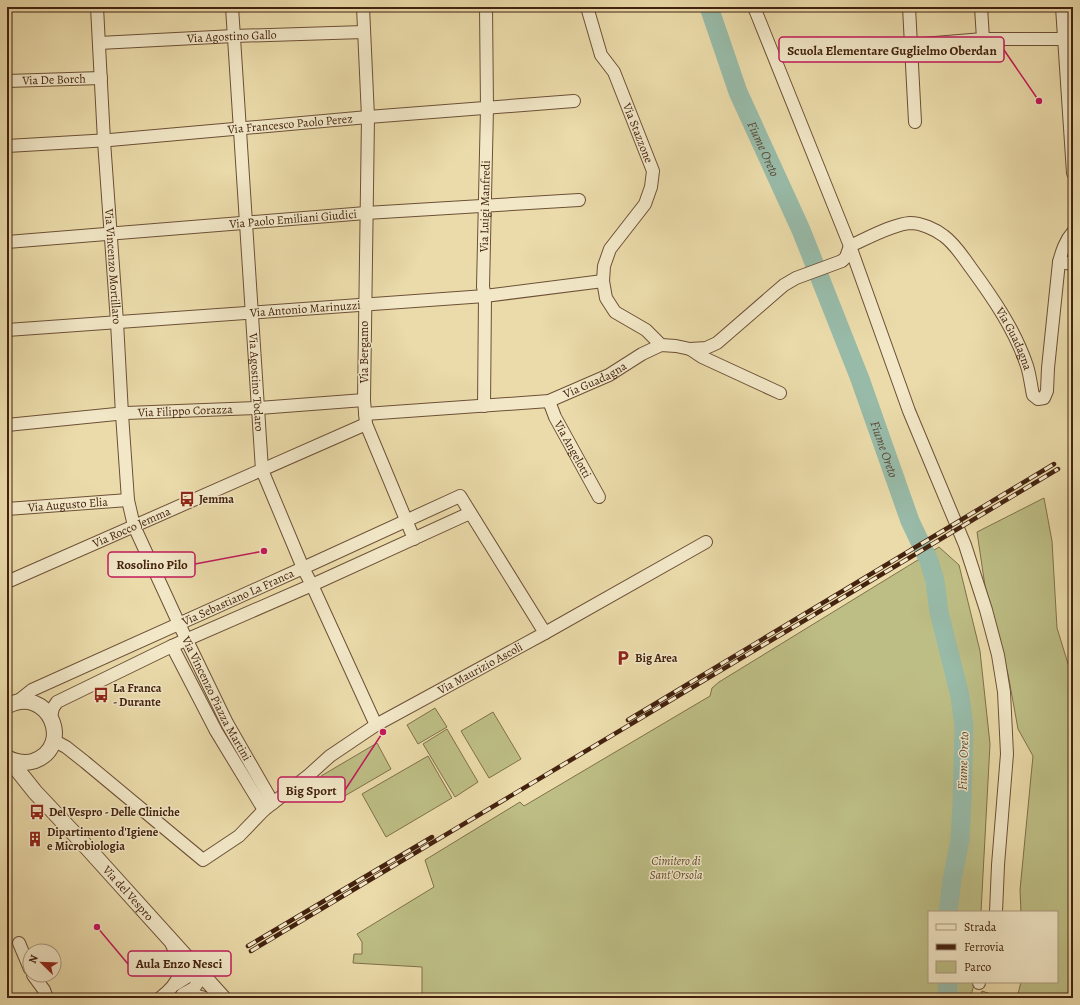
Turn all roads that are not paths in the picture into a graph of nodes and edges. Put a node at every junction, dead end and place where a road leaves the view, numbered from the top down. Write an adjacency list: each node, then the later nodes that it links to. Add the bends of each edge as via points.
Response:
1 (97, 7): 14 (street, Via Vincenzo Mortillaro)
2 (232, 7): 11 (street, Via Agostino Todaro)
3 (363, 7): 10 (street, Via Bergamo)
4 (486, 7): 19 (street, Via Luigi Manfredi)
5 (587, 7): 37 (street, Via Stazzone, via 601,55 614,72 653,171 645,204 610,249 604,266)
6 (754, 7): 34 (street)
7 (908, 7): 15 (street)
8 (981, 7): 12 (street)
9 (1062, 7): 13 (street)
10 (364, 32): 11 (street, Via Agostino Gallo); 20 (street, Via Bergamo)
11 (234, 36): 14 (street, Via Agostino Gallo); 22 (street, Via Agostino Todaro)
12 (983, 39): 13 (street); 15 (street)
13 (1068, 39): 24 (street)
14 (99, 43): 16 (street, Via Vincenzo Mortillaro)
15 (911, 45): 21 (street)
16 (101, 78): 17 (street, Via De Borch); 23 (street, Via Vincenzo Mortillaro)
17 (7, 81)
18 (574, 101): 19 (street, Via Francesco Paolo Perez)
19 (487, 108): 20 (street, Via Francesco Paolo Perez); 28 (street, Via Luigi Manfredi)
20 (368, 117): 22 (street, Via Francesco Paolo Perez); 29 (street, Via Bergamo)
21 (916, 122)
22 (240, 129): 23 (street, Via Francesco Paolo Perez); 30 (street, Via Agostino Todaro)
23 (104, 141): 25 (street, Via Francesco Paolo Perez); 32 (street, Via Vincenzo Mortillaro)
24 (1072, 143): 26 (street)
25 (7, 146)
26 (1073, 174)
27 (579, 200): 28 (street, Via Paolo Emiliani Giudici)
28 (485, 206): 29 (street, Via Paolo Emiliani Giudici); 38 (street, Via Luigi Manfredi)
29 (366, 213): 30 (street, Via Paolo Emiliani Giudici); 39 (street, Via Bergamo)
30 (246, 223): 32 (street, Via Paolo Emiliani Giudici); 40 (street, Via Agostino Todaro)
31 (1073, 232): 35 (street, Via Guadagna, via 1062,249)
32 (112, 233): 33 (street, Via Paolo Emiliani Giudici); 41 (street, Via Vincenzo Mortillaro)
33 (7, 242)
34 (850, 246): 35 (street, Via Guadagna, via 910,223 936,230 945,236 956,247 1005,318 1028,366 1033,396 1038,399 1044,398 1047,391); 44 (street, via 846,258 842,261 784,285 717,343 706,348); 77 (street, via 909,411 965,546 998,655 1004,692 1007,754)
35 (1060, 262): 36 (street)
36 (1073, 264)
37 (604, 282): 38 (street, Via Antonio Marinuzzi); 43 (street, Via Stazzone, via 606,298 615,312 646,330)
38 (485, 296): 39 (street, Via Antonio Marinuzzi); 48 (street, Via Luigi Manfredi)
39 (364, 304): 40 (street, Via Antonio Marinuzzi); 46 (street, Via Bergamo)
40 (252, 312): 41 (street, Via Antonio Marinuzzi); 49 (street, Via Agostino Todaro)
41 (117, 322): 42 (street, Via Antonio Marinuzzi); 50 (street, Via Vincenzo Mortillaro)
42 (7, 330)
43 (661, 345): 44 (street); 47 (street, Via Guadagna, via 609,375)
44 (690, 349): 45 (street)
45 (780, 393)
46 (364, 400): 49 (street, Via Filippo Corazza); 51 (street, Via Bergamo)
47 (549, 401): 48 (street, Via Guadagna); 54 (street, Via Angelotti)
48 (484, 406): 51 (street, Via Guadagna)
49 (259, 408): 50 (street, Via Filippo Corazza); 53 (street, Via Agostino Todaro)
50 (122, 414): 52 (street, Via Filippo Corazza); 55 (street, Via Vincenzo Mortillaro)
51 (365, 419): 53 (street, Via Rocco Jemma); 58 (street, Via Bergamo)
52 (7, 425)
53 (262, 470): 59 (street, Via Rocco Jemma); 62 (street, Via Agostino Todaro)
54 (599, 497)
55 (128, 500): 56 (street, Via Augusto Elia); 59 (street, Via Vincenzo Mortillaro)
56 (7, 509)
57 (470, 513): 58 (street, Via Sebastiano La Franca, via 460,496); 60 (street, Via Sebastiano La Franca); 66 (street)
58 (406, 521): 60 (street, Via Bergamo); 62 (street, Via Sebastiano La Franca)
59 (134, 526): 63 (street, Via Rocco Jemma); 65 (street, Via Vincenzo Piazza Martini)
60 (414, 539): 64 (street, Via Sebastiano La Franca)
61 (706, 542): 66 (street, Via Maurizio Ascoli)
62 (303, 568): 64 (street, Via Agostino Todaro); 65 (street, Via Sebastiano La Franca)
63 (7, 582)
64 (312, 585): 67 (street, Via Sebastiano La Franca); 71 (street, Via Agostino Todaro)
65 (179, 624): 67 (street, Via Vincenzo Piazza Martini); 69 (street, Via Sebastiano La Franca, via 32,690)
66 (545, 633): 71 (street, Via Maurizio Ascoli)
67 (187, 640): 68 (street, Via Sebastiano La Franca); 76 (street, Via Vincenzo Piazza Martini)
68 (172, 646): 70 (street, Via Sebastiano La Franca, via 57,702); 76 (street, Via Vincenzo Piazza Martini, via 216,731)
69 (12, 704): 70 (street, via 37,704)
70 (51, 717): 72 (street, via 54,728)
71 (376, 724): 76 (street, Via Maurizio Ascoli, via 330,756)
72 (53, 740): 73 (street); 76 (street, Via Maurizio Ascoli, via 85,762 203,860 239,836)
73 (45, 754): 74 (street, via 37,760 27,762); 75 (street, via 34,773)
74 (7, 758): 75 (street, Via del Vespro)
75 (35, 792): 78 (street, Via del Vespro)
76 (268, 807)
77 (996, 911)
78 (168, 936): 81 (street, Via del Vespro); 83 (street, via 179,963)
79 (19, 943): 80 (street)
80 (22, 950)
81 (203, 975): 83 (street, via 192,974); 84 (street, via 194,988); 89 (street, Via del Vespro)
82 (39, 983): 85 (street)
83 (176, 984): 86 (street)
84 (183, 994): 87 (street); 88 (street)
85 (47, 998)
86 (160, 998)
87 (167, 998)
88 (205, 998)
89 (223, 998)

